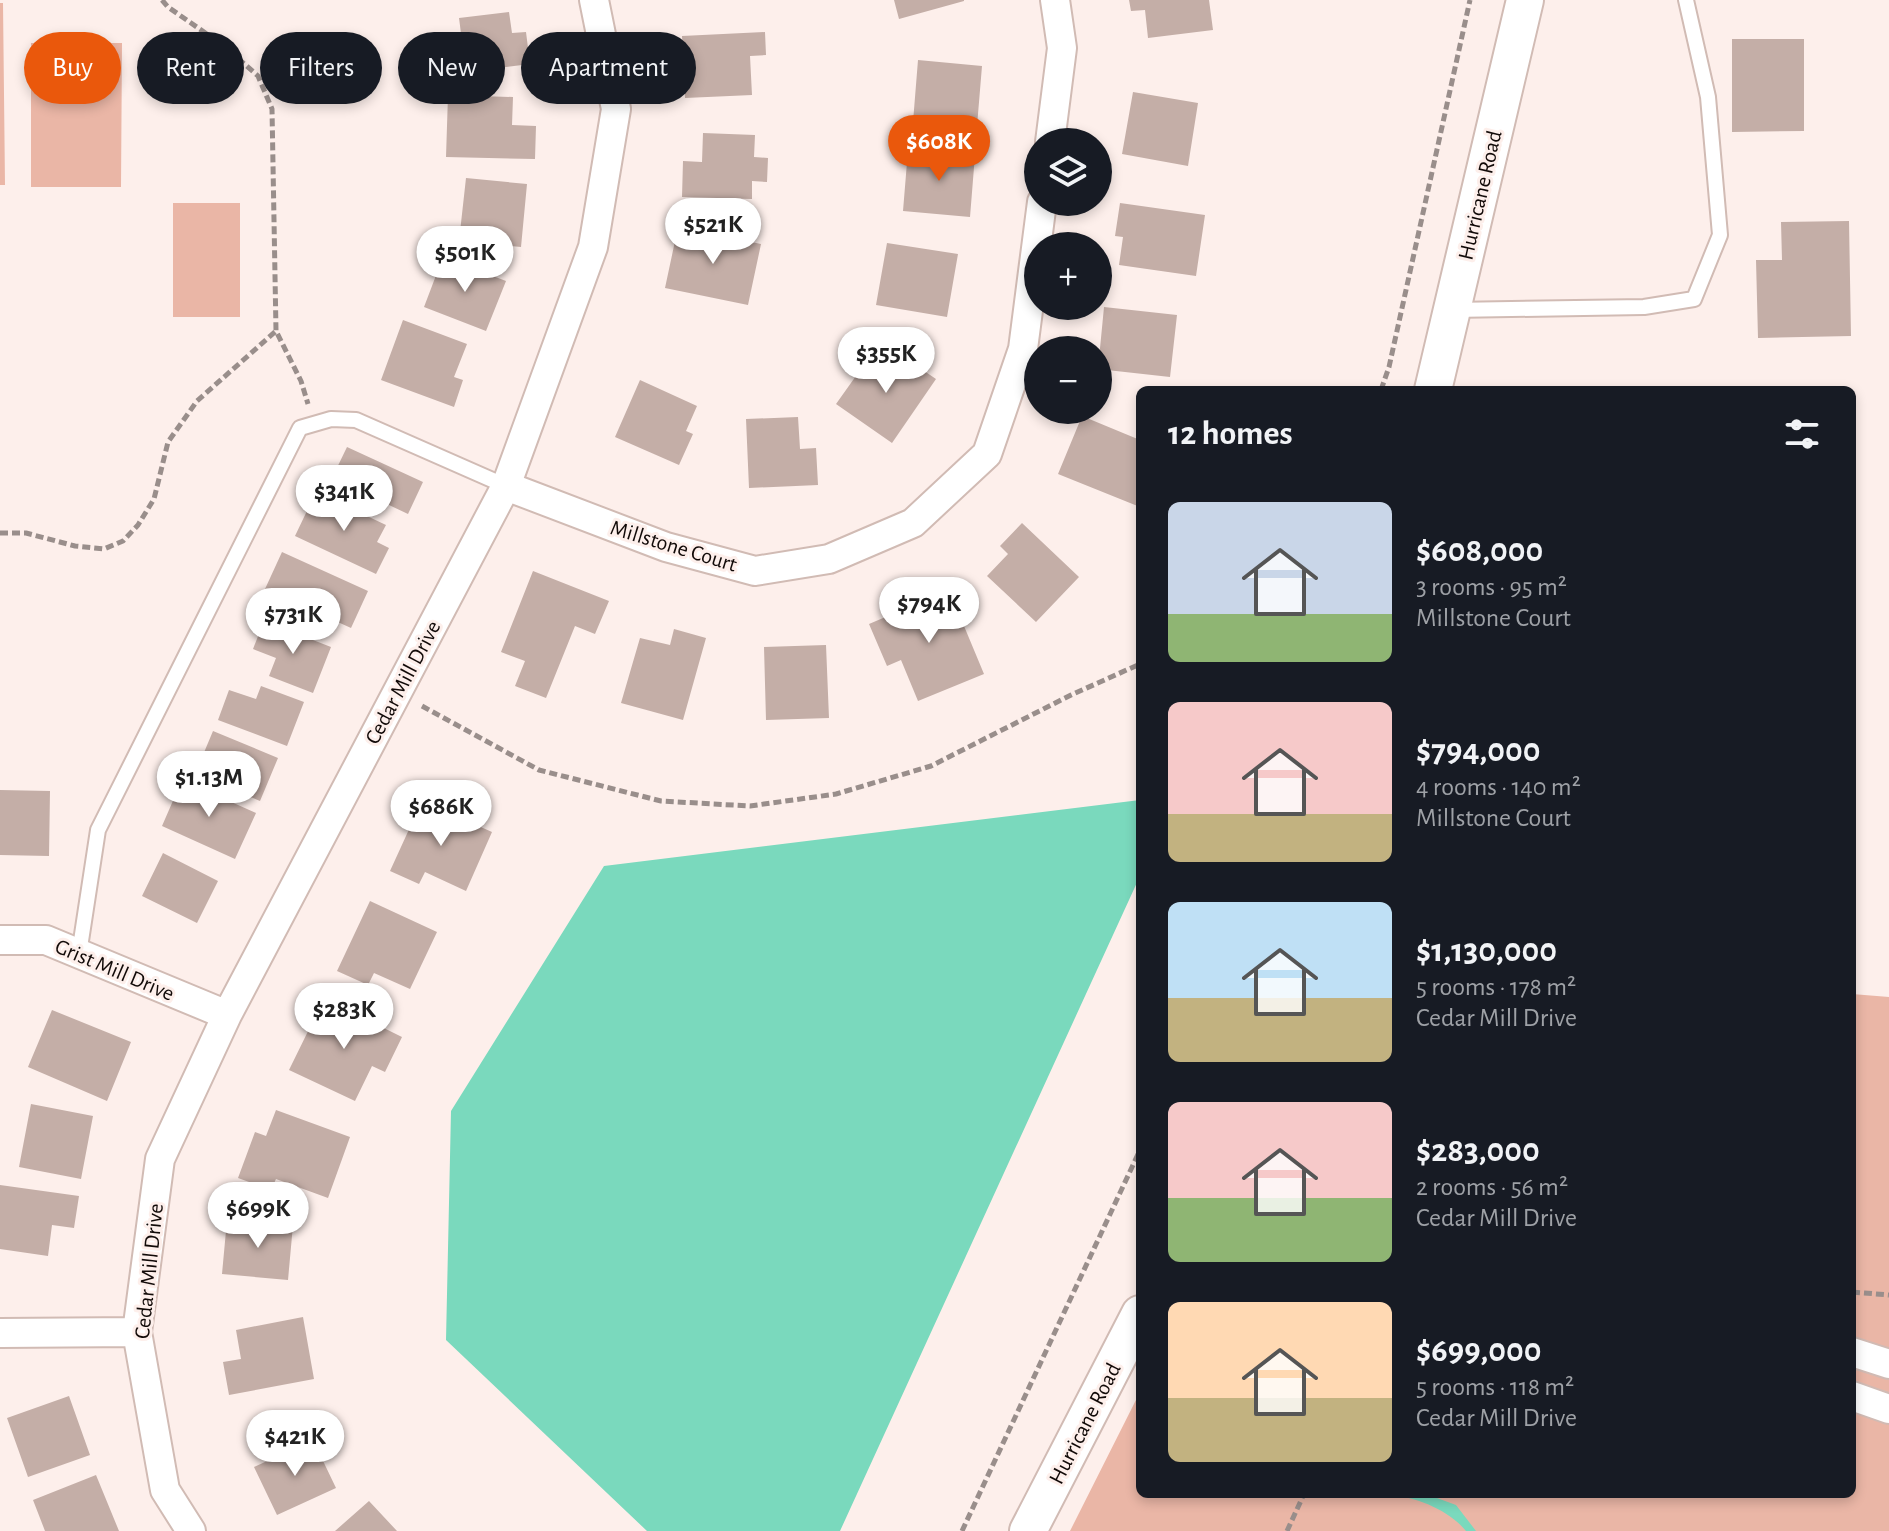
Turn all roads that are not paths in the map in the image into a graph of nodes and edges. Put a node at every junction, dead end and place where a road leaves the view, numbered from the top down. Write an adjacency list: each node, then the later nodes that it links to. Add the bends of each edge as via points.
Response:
1 (594, 0): 9 (street, Cedar Mill Drive, via 616,109 593,247)
2 (1055, 0): 5 (street, via 1062,48)
3 (1525, 0): 7 (street, Hurricane Road)
4 (1686, 0): 7 (lane, via 1708,97 1720,235 1694,299 1644,307)
5 (1052, 128)
6 (1040, 216): 9 (street, Millstone Court, via 1023,349 987,454 913,523 829,559 755,571 666,547)
7 (1452, 310): 8 (street, Hurricane Road)
8 (1434, 386)
9 (506, 486): 11 (lane, via 356,420 331,419 300,428 98,830); 12 (street, Cedar Mill Drive)
10 (0, 940): 11 (street, Grist Mill Drive, via 46,940)
11 (79, 954): 12 (street, Grist Mill Drive)
12 (227, 1015): 14 (street, Cedar Mill Drive, via 160,1159)
13 (1136, 1322): 21 (street, Hurricane Road)
14 (137, 1332): 15 (street); 20 (street, Cedar Mill Drive, via 165,1490)
15 (0, 1333)
16 (1856, 1353): 17 (street)
17 (1889, 1364)
18 (1856, 1397): 19 (street)
19 (1889, 1409)
20 (191, 1531)
21 (1028, 1531)

